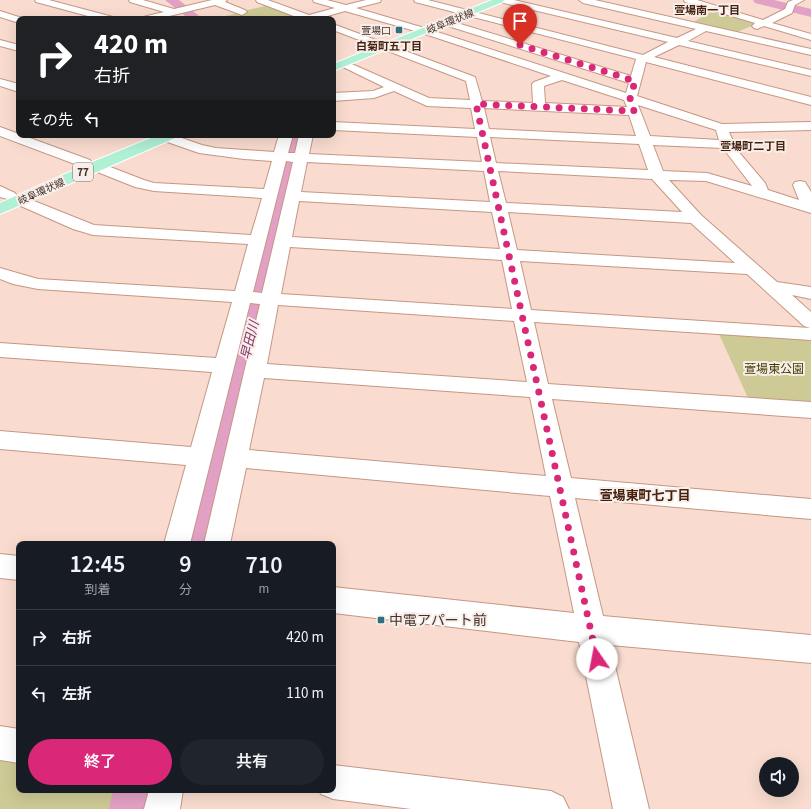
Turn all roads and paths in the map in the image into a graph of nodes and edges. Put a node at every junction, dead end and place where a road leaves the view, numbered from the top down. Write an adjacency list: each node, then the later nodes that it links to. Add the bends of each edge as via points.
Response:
1 (39, 0): 24 (street)
2 (133, 0): 19 (street)
3 (163, 0): 19 (street)
4 (176, 0): 19 (street)
5 (260, 0): 28 (street)
6 (317, 0): 17 (street)
7 (418, 0): 22 (street)
8 (488, 0): 22 (main road, 岐阜環状線)
9 (500, 0): 22 (main road, 岐阜環状線)
10 (503, 0): 40 (street)
11 (583, 0): 33 (street)
12 (688, 0): 16 (street)
13 (220, 1): 19 (street); 21 (street)
14 (378, 1): 17 (street)
15 (802, 4): 18 (street)
16 (714, 7): 33 (street, via 701,14 694,14); 34 (street)
17 (346, 8): 29 (street); 37 (street)
18 (788, 9): 20 (street); 31 (street); 34 (street)
19 (181, 10): 25 (street); 26 (street); 27 (street)
20 (766, 11)
21 (242, 12)
22 (465, 12): 32 (main road, 岐阜環状線); 47 (street)
23 (0, 14): 30 (street)
24 (99, 16)
25 (158, 16)
26 (185, 16)
27 (196, 16)
28 (300, 16)
29 (318, 16)
30 (16, 19)
31 (796, 19)
32 (440, 20): 37 (main road, 岐阜環状線); 51 (street)
33 (683, 22): 36 (street)
34 (764, 24): 38 (street); 39 (street)
35 (336, 28): 42 (street)
36 (705, 28): 38 (street); 40 (street)
37 (421, 30): 42 (main road, 岐阜環状線); 50 (street)
38 (736, 35): 45 (street)
39 (811, 37)
40 (678, 41): 47 (street); 49 (street)
41 (0, 43): 43 (street)
42 (383, 45): 48 (main road, 岐阜環状線); 55 (street, via 470,78)
43 (16, 49)
44 (16, 51): 46 (street)
45 (811, 52)
46 (0, 55)
47 (644, 58): 51 (street, via 641,60); 54 (street)
48 (336, 62): 52 (street)
49 (811, 74)
50 (561, 76): 56 (street); 57 (street, via 538,84)
51 (635, 81): 56 (street)
52 (396, 87): 53 (street, via 374,94); 55 (street, via 427,102)
53 (336, 97)
54 (811, 101)
55 (476, 104): 57 (street); 63 (street)
56 (632, 105): 57 (street); 60 (street); 71 (street)
57 (539, 106)
58 (336, 126): 63 (street)
59 (811, 126): 61 (street)
60 (721, 128): 61 (street); 72 (street)
61 (763, 128): 70 (street, via 774,131)
62 (0, 131): 64 (street)
63 (483, 133): 71 (street); 75 (street)
64 (16, 137)
65 (19, 138): 74 (street)
66 (155, 138): 74 (main road, 岐阜環状線 / 77)
67 (170, 138): 73 (street, via 216,152)
68 (287, 138): 73 (street)
69 (304, 138): 73 (street)
70 (780, 139)
71 (645, 140): 72 (street); 76 (street)
72 (727, 144): 78 (street, via 760,186)
73 (291, 156): 75 (street); 79 (street); 80 (street)
74 (90, 165): 79 (street, via 154,187); 81 (main road, 岐阜環状線 / 77)
75 (490, 166): 76 (street); 82 (street)
76 (657, 175): 78 (street, via 707,177); 85 (street)
77 (800, 185): 83 (street)
78 (760, 192): 83 (street)
79 (270, 194): 86 (street)
80 (293, 196): 82 (street); 87 (street)
81 (7, 197): 84 (main road, 岐阜環状線 / 77); 86 (street, via 93,230)
82 (500, 207): 85 (street); 88 (street)
83 (811, 208)
84 (0, 209)
85 (695, 218): 89 (street)
86 (258, 240): 93 (street)
87 (283, 242): 88 (street); 94 (street)
88 (510, 255): 89 (street); 95 (street)
89 (751, 269): 91 (street)
90 (0, 273): 93 (street, via 38,284)
91 (770, 286): 92 (street); 96 (street)
92 (811, 293)
93 (245, 297): 94 (street); 99 (street)
94 (268, 298): 95 (street); 100 (street)
95 (524, 316): 97 (street); 101 (street)
96 (811, 322)
97 (811, 334)
98 (0, 350): 99 (street)
99 (225, 366): 104 (street)
100 (254, 370): 101 (street); 105 (street)
101 (539, 390): 102 (street); 106 (street)
102 (811, 410)
103 (0, 440): 104 (street)
104 (199, 457): 108 (street)
105 (235, 458): 106 (street); 109 (street)
106 (560, 487): 107 (street); 113 (street)
107 (811, 509)
108 (178, 541)
109 (218, 541)
110 (0, 566): 111 (street)
111 (16, 568)
112 (336, 600): 113 (street)
113 (590, 628): 114 (street); 121 (street)
114 (811, 649)
115 (0, 744): 116 (street)
116 (16, 746)
117 (336, 782): 120 (street)
118 (165, 793): 119 (street)
119 (162, 809)
120 (551, 809)
121 (631, 809)

